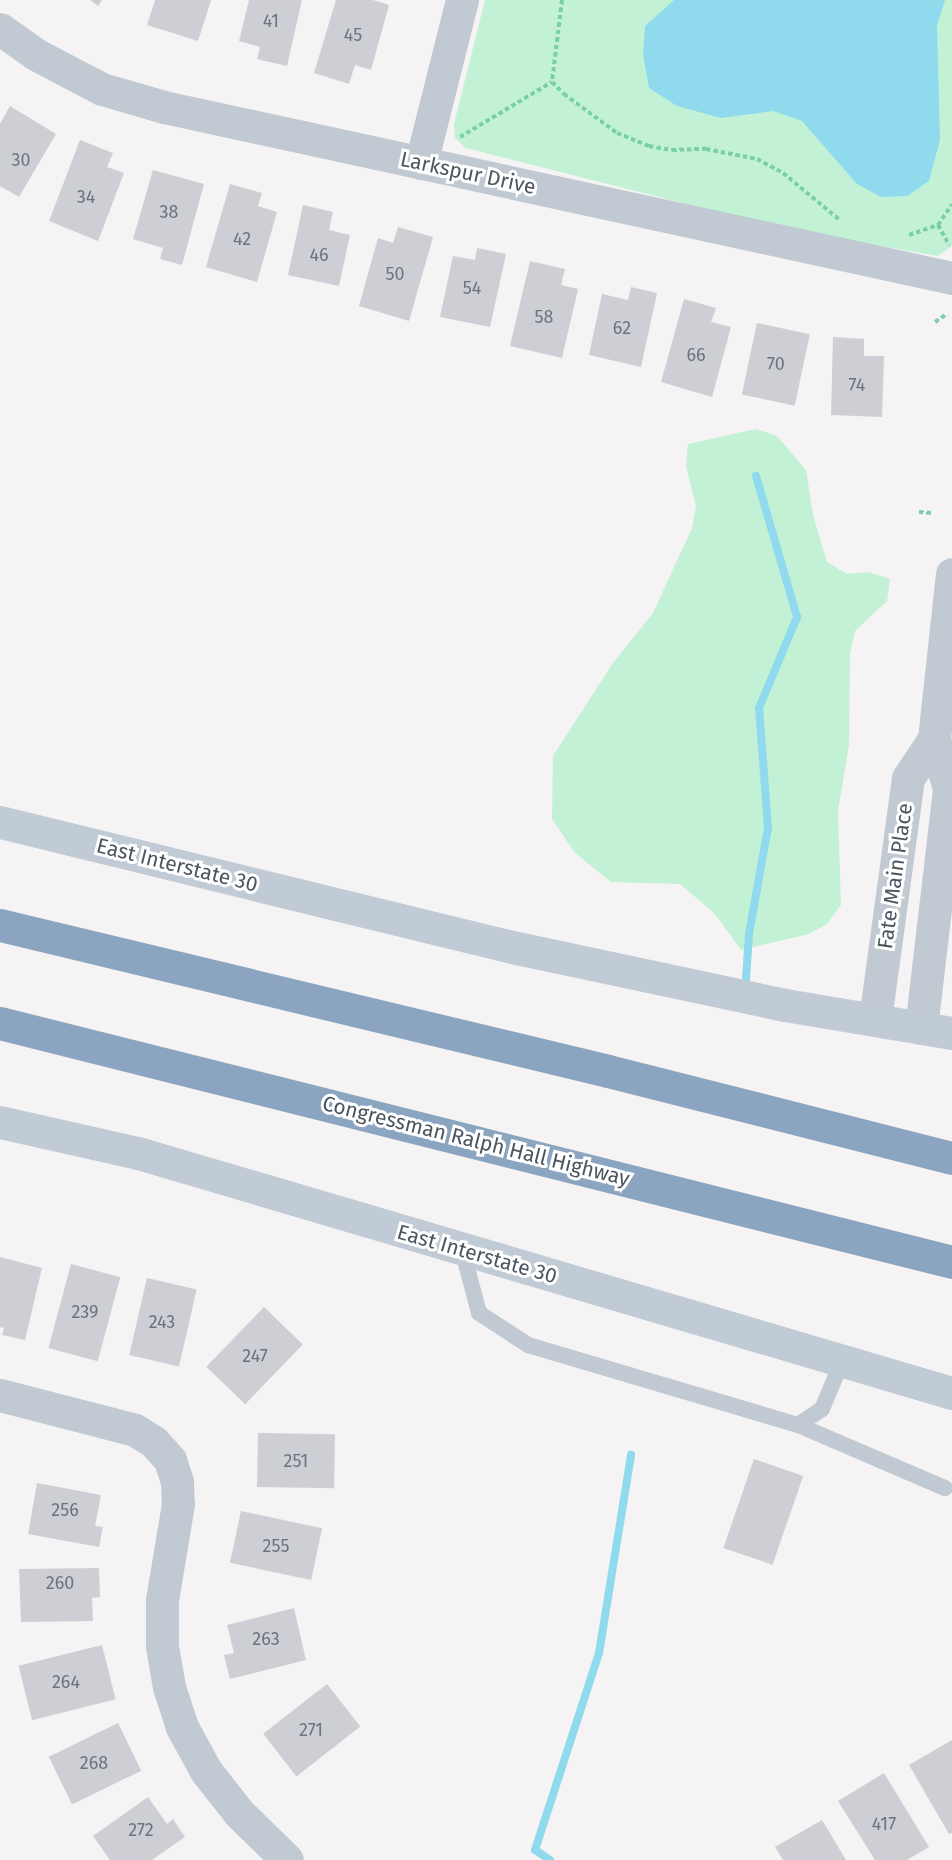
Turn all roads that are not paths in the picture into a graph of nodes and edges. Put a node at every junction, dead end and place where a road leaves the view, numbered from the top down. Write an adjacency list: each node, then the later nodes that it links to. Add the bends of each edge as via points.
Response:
1 (462, 0): 3 (street)
2 (0, 28): 3 (street, Larkspur Drive, via 37,55 102,89)
3 (421, 163): 4 (street, Larkspur Drive)
4 (952, 278)
5 (952, 574): 6 (street, Fate Main Place)
6 (934, 740): 9 (street, Fate Main Place, via 908,778); 11 (street, Fate Main Place, via 949,788)
7 (0, 822): 9 (main road, East Interstate 30, via 512,947 785,1005)
8 (0, 925): 13 (highway)
9 (875, 1019): 11 (main road, East Interstate 30)
10 (0, 1023): 15 (highway, Congressman Ralph Hall Highway)
11 (936, 1030)
12 (0, 1122): 14 (main road, East Interstate 30, via 138,1153)
13 (952, 1158)
14 (462, 1249): 16 (main road, East Interstate 30); 19 (lane, via 479,1312 528,1344)
15 (952, 1262)
16 (842, 1361): 17 (main road, East Interstate 30); 19 (lane, via 822,1409)
17 (952, 1393)
18 (0, 1395): 21 (street, via 135,1430 154,1442 170,1460 177,1481 178,1504 162,1600 162,1646 169,1688 182,1727 206,1771 239,1813)
19 (798, 1425): 20 (lane)
20 (945, 1488)
21 (287, 1860)

